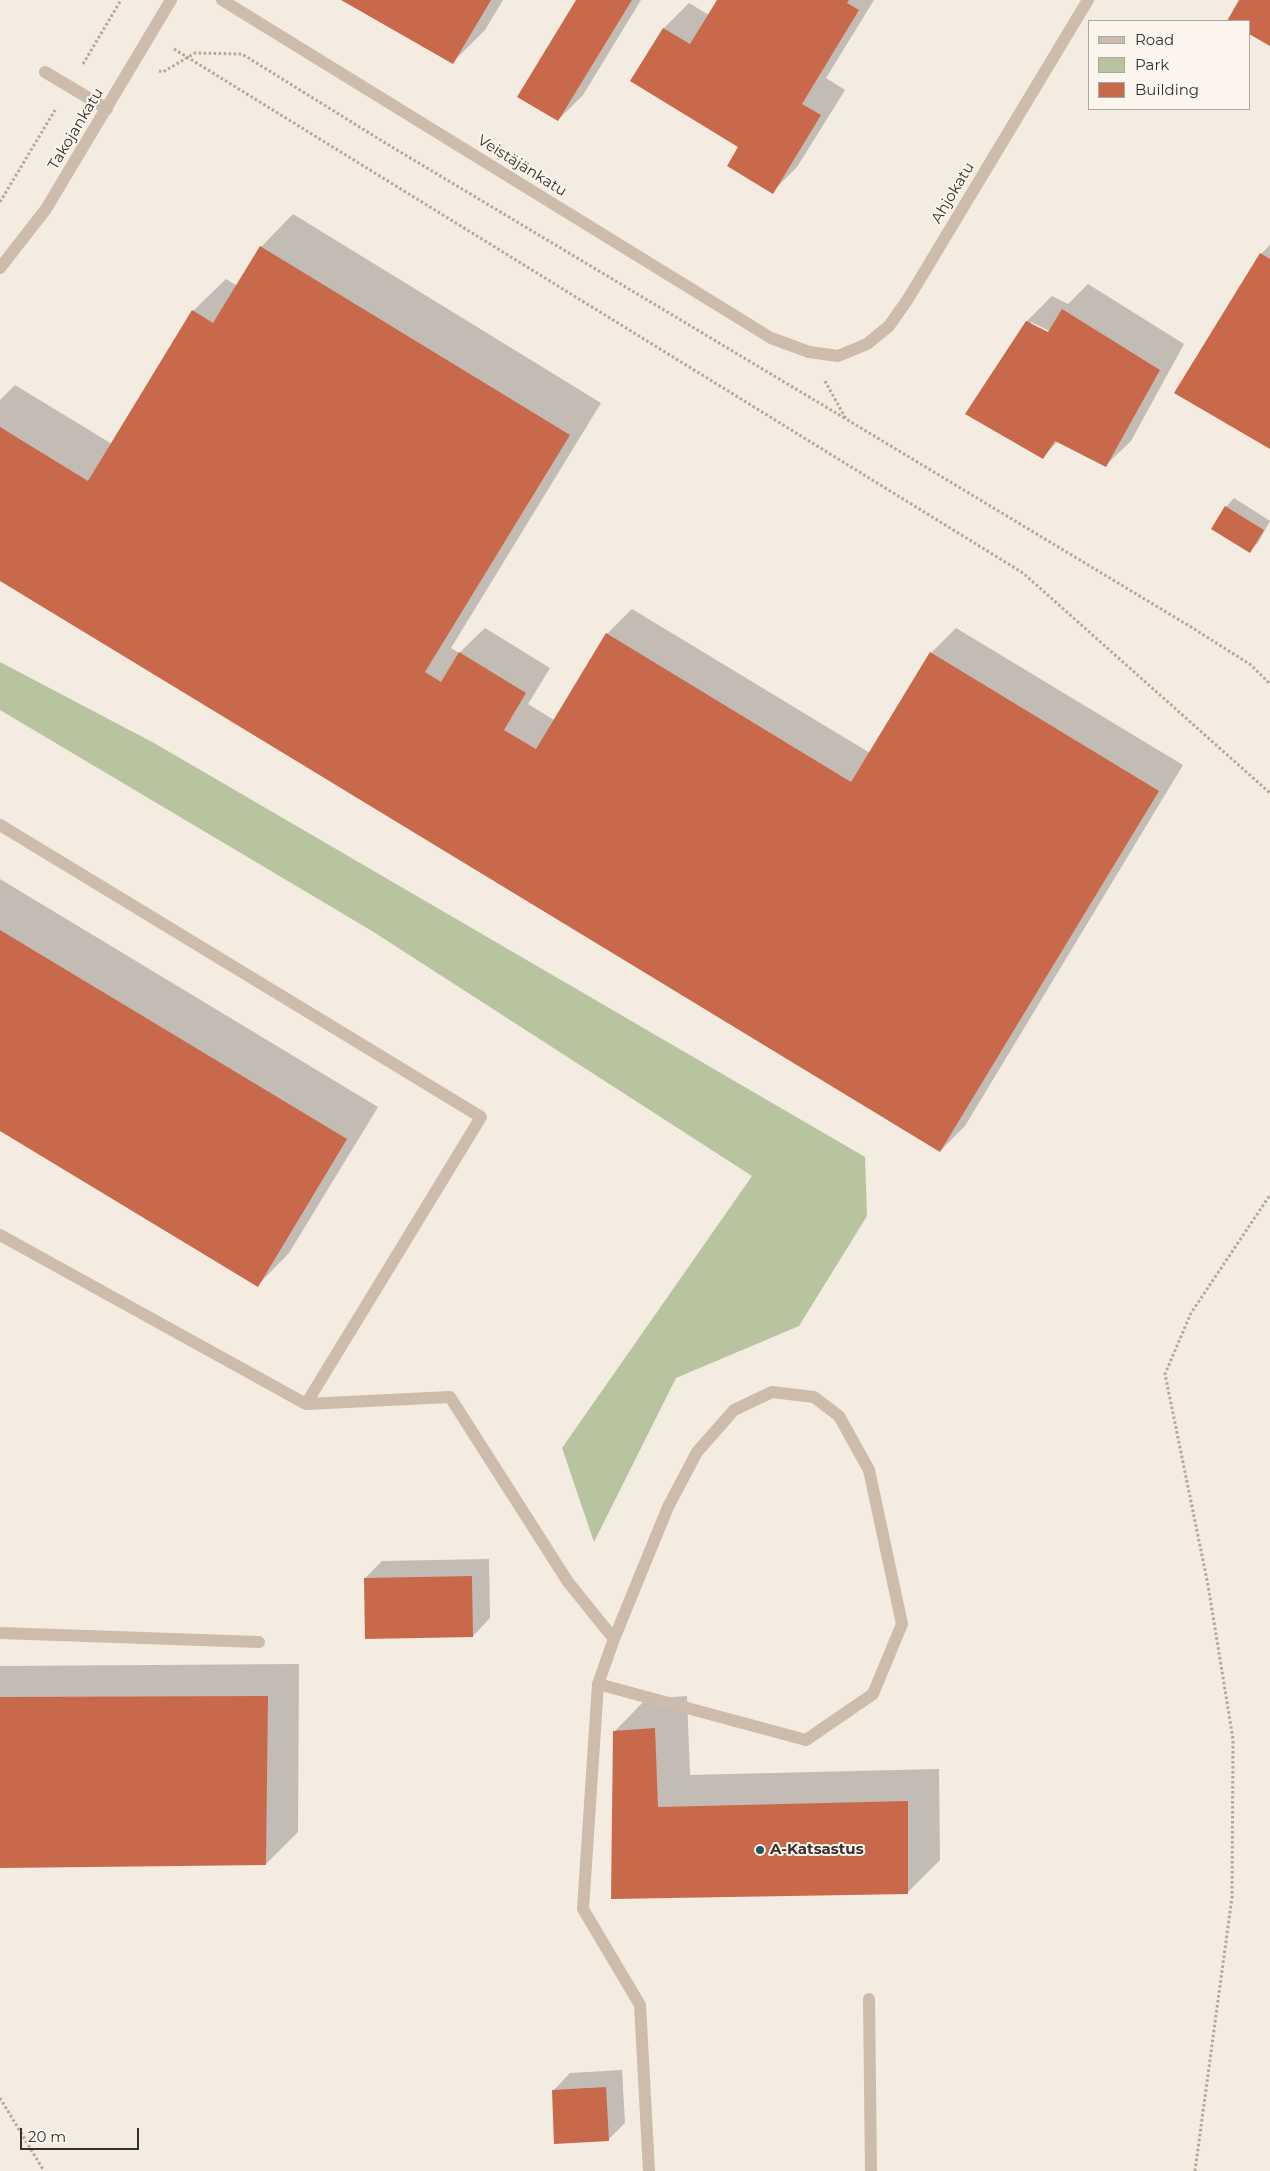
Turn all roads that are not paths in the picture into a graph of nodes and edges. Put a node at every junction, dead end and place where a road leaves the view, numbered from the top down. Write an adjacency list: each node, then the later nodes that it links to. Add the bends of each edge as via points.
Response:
1 (171, 0): 5 (street, Takojankatu)
2 (222, 0): 7 (street, Veistäjänkatu, via 771,338)
3 (1088, 0): 7 (street, Ahjokatu, via 889,326 867,344 838,356)
4 (45, 72): 5 (street)
5 (107, 109): 6 (street, Takojankatu, via 46,209)
6 (0, 268)
7 (809, 352)
8 (0, 825): 10 (street, via 481,1117)
9 (0, 1235): 10 (street)
10 (306, 1404): 12 (street, via 450,1397 568,1582)
11 (0, 1633): 13 (street)
12 (614, 1639): 14 (street); 14 (street, via 668,1507 697,1452 734,1410 772,1392 814,1397 839,1416 869,1470 902,1624 873,1694 806,1740)
13 (259, 1642)
14 (598, 1684): 16 (street, via 583,1909 640,2005)
15 (869, 1999): 17 (street)
16 (649, 2171)
17 (872, 2171)

